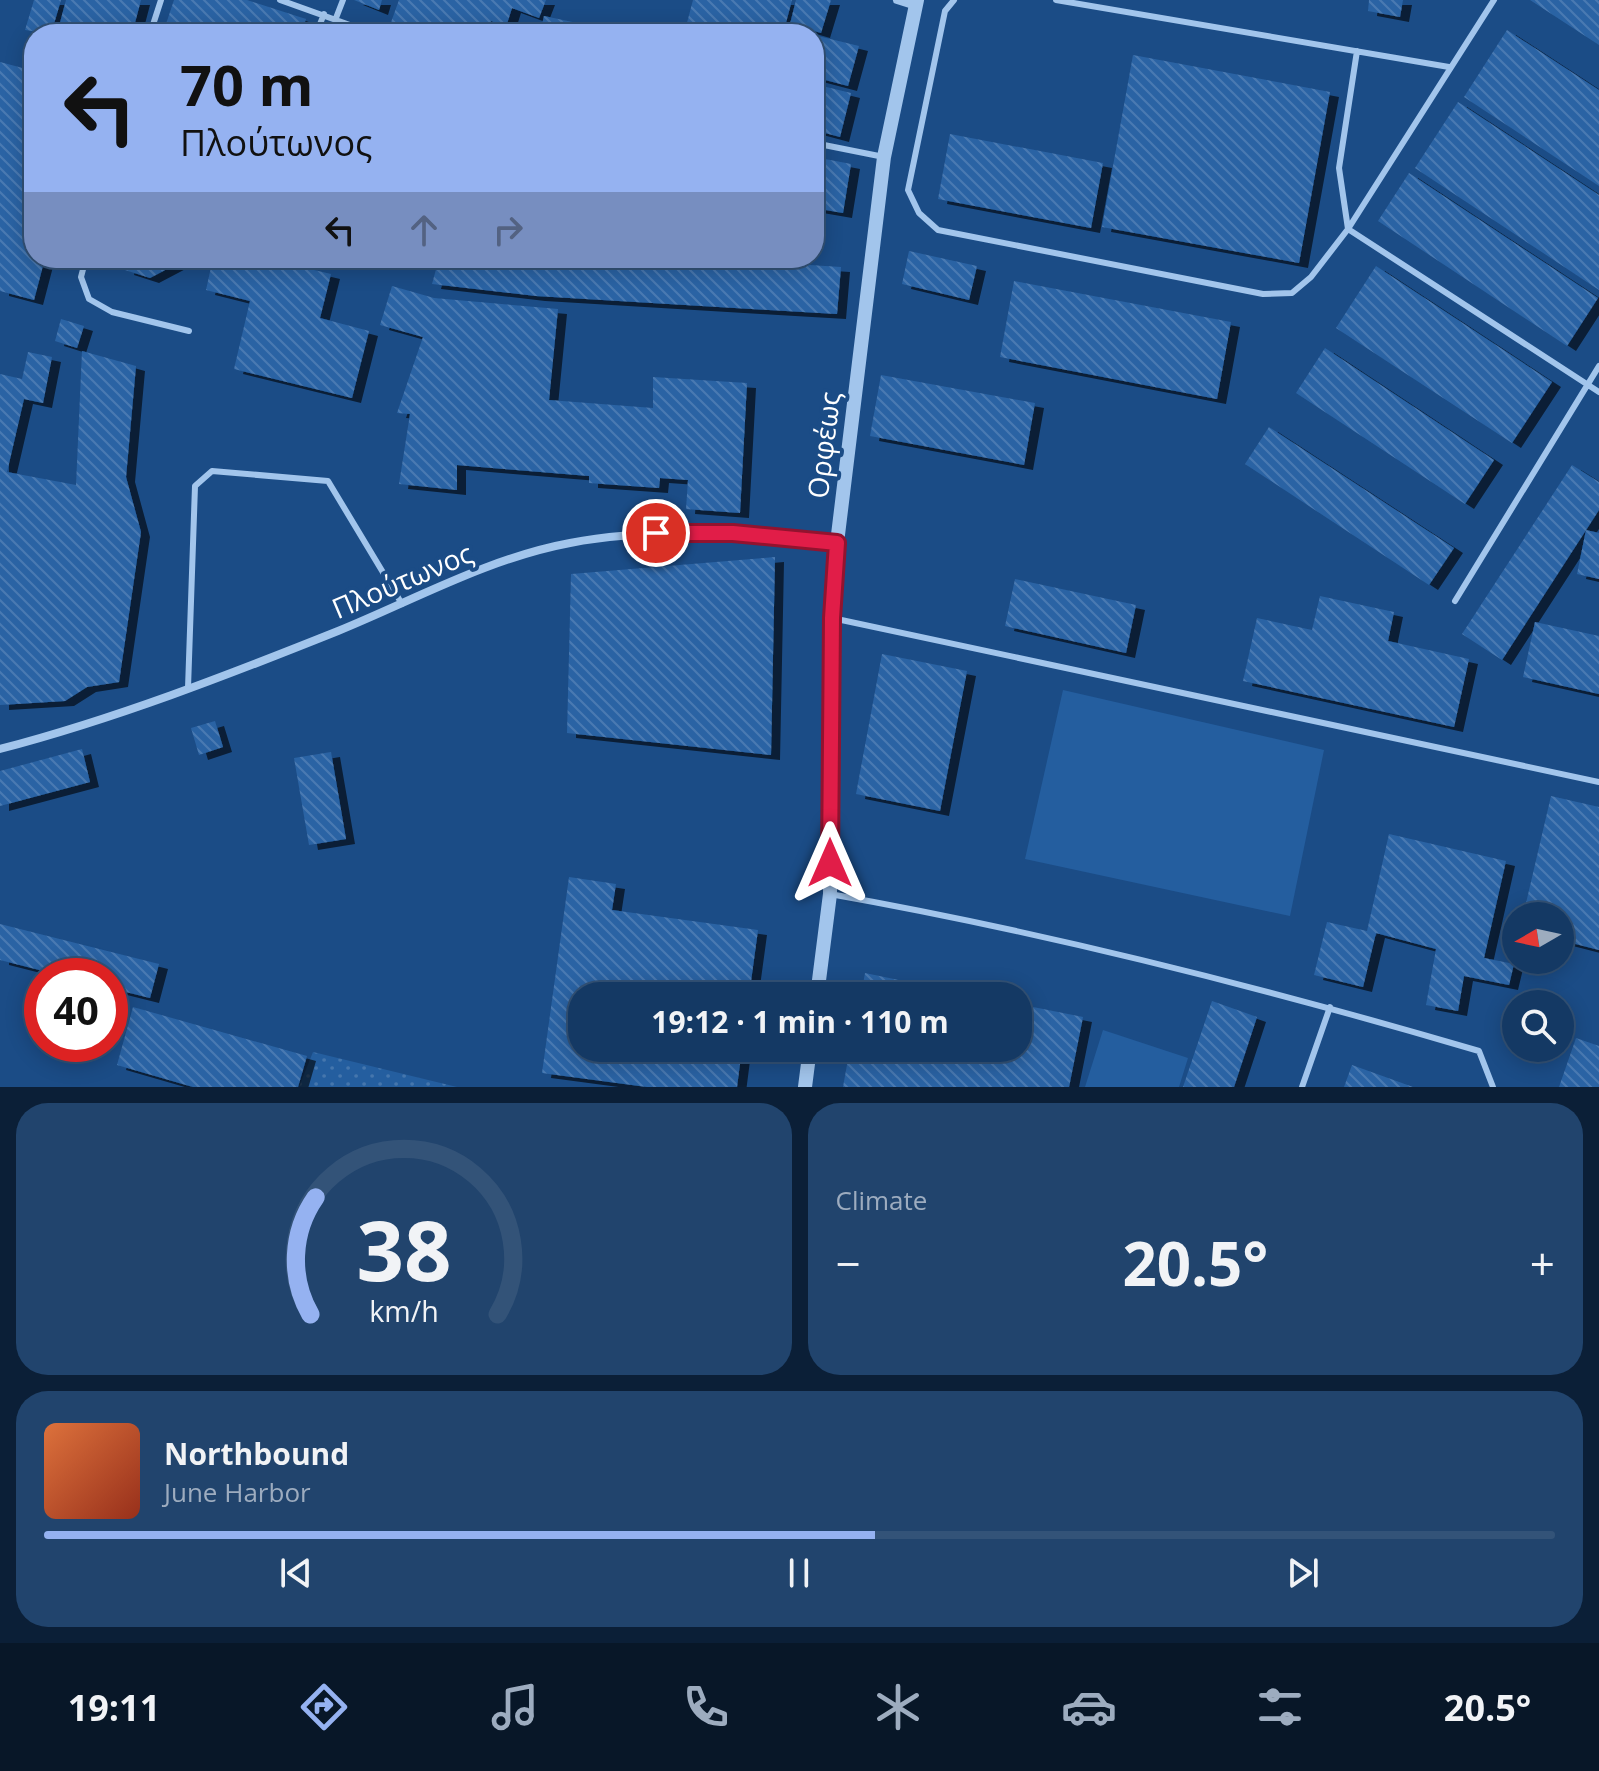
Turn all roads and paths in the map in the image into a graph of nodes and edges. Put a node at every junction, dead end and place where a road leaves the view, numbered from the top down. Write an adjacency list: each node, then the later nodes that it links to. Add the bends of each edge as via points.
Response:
1 (161, 0): 11 (lane)
2 (280, 0): 9 (lane)
3 (343, 0): 10 (lane)
4 (897, 0): 8 (street)
5 (954, 0): 18 (lane, via 945,11 908,190 919,213 938,230 1263,294 1292,293)
6 (1056, 0): 14 (lane)
7 (1494, 0): 15 (lane)
8 (916, 3): 17 (street, Ορφέως)
9 (324, 14): 10 (lane); 12 (lane)
10 (336, 18): 13 (lane)
11 (153, 24)
12 (320, 24)
13 (351, 24)
14 (1357, 51): 15 (lane); 18 (lane, via 1339,168)
15 (1449, 67): 18 (lane)
16 (824, 145): 17 (lane)
17 (884, 157): 24 (street, Ορφέως)
18 (1348, 229): 22 (lane)
19 (83, 268): 20 (lane, via 89,299 112,312)
20 (189, 331)
21 (1599, 366): 22 (lane)
22 (1588, 384): 23 (lane); 25 (lane)
23 (1599, 392)
24 (837, 543): 26 (street, Πλούτωνος, via 733,533 626,534 525,553); 27 (street, Ορφέως)
25 (1455, 601)
26 (402, 604): 28 (street, Πλούτωνος); 28 (lane, via 328,481 212,471 195,486)
27 (832, 618): 30 (lane); 31 (street, Ορφέως)
28 (188, 688): 29 (street, Πλούτωνος)
29 (0, 749)
30 (1599, 782)
31 (830, 894): 32 (street, Ορφέως); 33 (lane, via 982,921)
32 (819, 982)
33 (1330, 1007): 36 (lane); 37 (lane, via 1479,1051)
34 (808, 1062): 35 (street)
35 (805, 1087)
36 (1302, 1087)
37 (1493, 1087)

